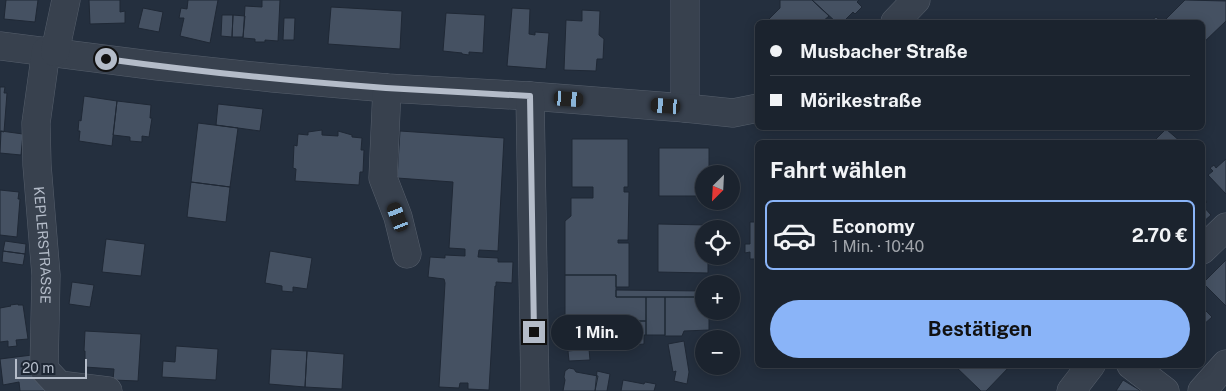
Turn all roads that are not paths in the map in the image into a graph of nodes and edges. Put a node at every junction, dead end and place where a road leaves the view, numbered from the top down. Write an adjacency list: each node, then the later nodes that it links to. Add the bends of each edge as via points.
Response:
1 (66, 0): 6 (street, KEPLERSTRASSE)
2 (685, 0): 9 (street)
3 (916, 0): 4 (street)
4 (897, 20)
5 (0, 46): 6 (street)
6 (51, 52): 7 (street, via 158,66); 17 (street, KEPLERSTRASSE, via 36,123 46,275 44,369 59,385)
7 (387, 88): 8 (street); 13 (street, via 383,178 398,217)
8 (530, 96): 9 (street); 18 (street)
9 (685, 108): 10 (street, via 733,112)
10 (755, 108)
11 (1226, 227): 12 (street)
12 (1205, 247)
13 (407, 254)
14 (1226, 364): 21 (street)
15 (1089, 368): 19 (street)
16 (1135, 368): 20 (street)
17 (108, 391)
18 (535, 391)
19 (1071, 391)
20 (1165, 391)
21 (1202, 391)

